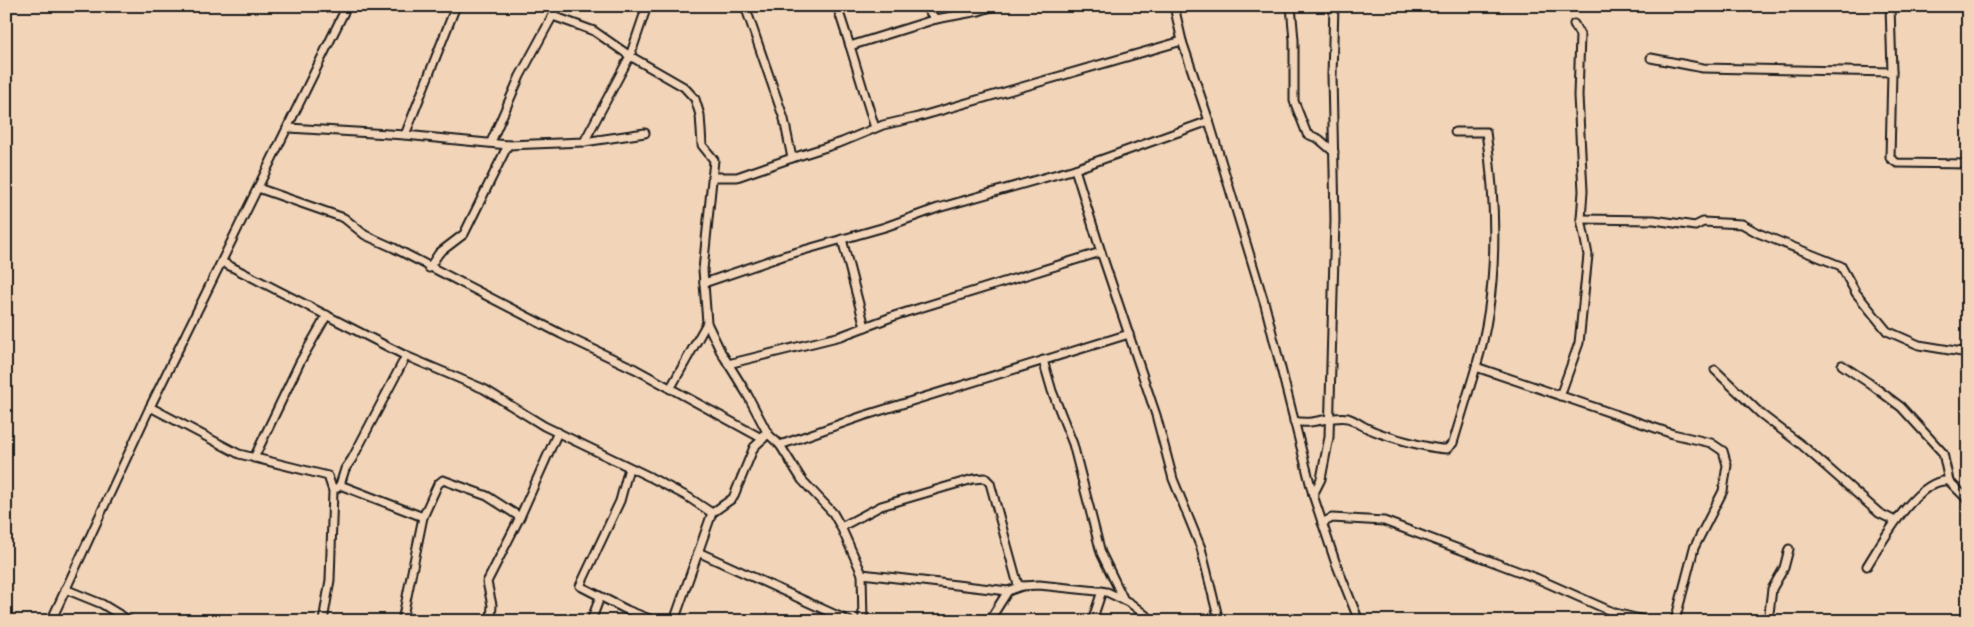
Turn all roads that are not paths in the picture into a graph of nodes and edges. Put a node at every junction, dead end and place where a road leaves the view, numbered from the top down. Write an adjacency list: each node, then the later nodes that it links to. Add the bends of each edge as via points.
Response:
1 (348, 6): 22 (street)
2 (456, 6): 26 (street)
3 (558, 6): 13 (street)
4 (647, 6): 18 (street)
5 (746, 6): 31 (street, via 784,119)
6 (837, 6): 17 (street)
7 (924, 6): 14 (street)
8 (994, 6): 14 (street)
9 (1174, 6): 16 (street)
10 (1291, 6): 30 (street, via 1296,109 1306,134 1319,139)
11 (1334, 6): 30 (street)
12 (1890, 6): 20 (street)
13 (553, 16): 18 (street, via 594,31); 27 (street, via 520,76)
14 (936, 19): 17 (street)
15 (1574, 24): 36 (street, via 1580,35)
16 (1182, 41): 21 (street); 23 (street)
17 (850, 46): 23 (street)
18 (630, 56): 28 (street); 34 (street, via 668,76 695,99 700,115 702,145 714,160)
19 (1651, 58): 20 (street, via 1703,68)
20 (1892, 72): 32 (street, via 1890,158 1897,163)
21 (1209, 122): 33 (street); 57 (street, via 1265,305)
22 (289, 128): 26 (street); 35 (street)
23 (876, 128): 31 (street)
24 (1455, 132): 51 (street, via 1486,132 1492,170 1492,292)
25 (645, 133): 28 (street)
26 (405, 135): 27 (street)
27 (491, 142): 29 (street)
28 (584, 142): 29 (street)
29 (508, 145): 40 (street, via 464,234 439,253)
30 (1334, 152): 56 (street, via 1336,220)
31 (792, 158): 34 (street, via 737,177)
32 (1968, 164)
33 (1075, 169): 37 (street); 38 (street)
34 (712, 177): 41 (street)
35 (258, 188): 39 (street); 40 (street, via 344,218 365,235)
36 (1581, 219): 46 (street, via 1654,220 1695,226 1703,222 1742,224 1841,266 1856,293 1887,331 1919,345); 54 (street, via 1588,255 1579,343)
37 (842, 239): 41 (street); 44 (street)
38 (1102, 252): 44 (street); 45 (street)
39 (222, 262): 42 (street); 55 (street)
40 (429, 268): 53 (street, via 635,368)
41 (704, 283): 43 (street)
42 (327, 315): 47 (street); 61 (street, via 300,362)
43 (707, 323): 49 (street); 53 (street)
44 (865, 327): 49 (street)
45 (1129, 334): 48 (street); 97 (street, via 1173,479 1200,548)
46 (1968, 353)
47 (406, 356): 58 (street, via 484,389); 64 (street, via 345,469)
48 (1043, 360): 60 (street); 83 (street, via 1073,444 1101,552)
49 (728, 364): 59 (street, via 763,423)
50 (1842, 366): 63 (street, via 1901,407 1943,453)
51 (1476, 367): 54 (street); 56 (street, via 1453,443 1447,449 1409,442 1354,420)
52 (1715, 370): 71 (street, via 1761,414 1879,513)
53 (670, 389): 59 (street)
54 (1560, 396): 100 (street, via 1672,434 1711,443 1723,451 1727,465 1723,491 1694,548)
55 (150, 407): 61 (street, via 239,454); 79 (street)
56 (1330, 418): 57 (street); 66 (street, via 1322,479)
57 (1294, 421): 66 (street)
58 (558, 432): 62 (street); 70 (street)
59 (766, 436): 60 (street); 68 (street, via 754,447 733,498)
60 (780, 445): 73 (street, via 802,480 833,513)
61 (254, 458): 65 (street, via 328,476)
62 (629, 468): 68 (street, via 688,497); 82 (street, via 620,501 580,586)
63 (1950, 481): 67 (street); 71 (street, via 1940,480 1922,491)
64 (340, 485): 65 (street); 69 (street)
65 (333, 491): 86 (street, via 330,580)
66 (1313, 495): 72 (street)
67 (1968, 500)
68 (712, 513): 75 (street)
69 (423, 517): 70 (street, via 443,480 487,496); 87 (street)
70 (520, 517): 88 (street, via 487,582 492,605)
71 (1895, 521): 76 (street)
72 (1322, 523): 98 (street); 99 (street, via 1332,518 1384,521 1536,578 1615,614)
73 (841, 527): 77 (street); 78 (street, via 881,506 985,478 990,483 1018,585)
74 (1789, 549): 101 (street, via 1784,568 1772,589)
75 (698, 552): 91 (street); 92 (street)
76 (1867, 566)
77 (862, 574): 80 (street); 93 (street)
78 (1022, 586): 80 (street); 81 (street)
79 (65, 589): 84 (street); 85 (street, via 102,604)
80 (1008, 591): 94 (street)
81 (1102, 591): 83 (street); 95 (street)
82 (600, 597): 89 (street); 90 (street)
83 (1124, 600): 96 (street)
84 (51, 621)
85 (130, 621)
86 (323, 621)
87 (402, 621)
88 (491, 621)
89 (591, 621)
90 (654, 621)
91 (674, 621)
92 (849, 621)
93 (863, 621)
94 (989, 621)
95 (1092, 621)
96 (1154, 621)
97 (1219, 621)
98 (1358, 621)
99 (1648, 621)
100 (1675, 621)
101 (1768, 621)

